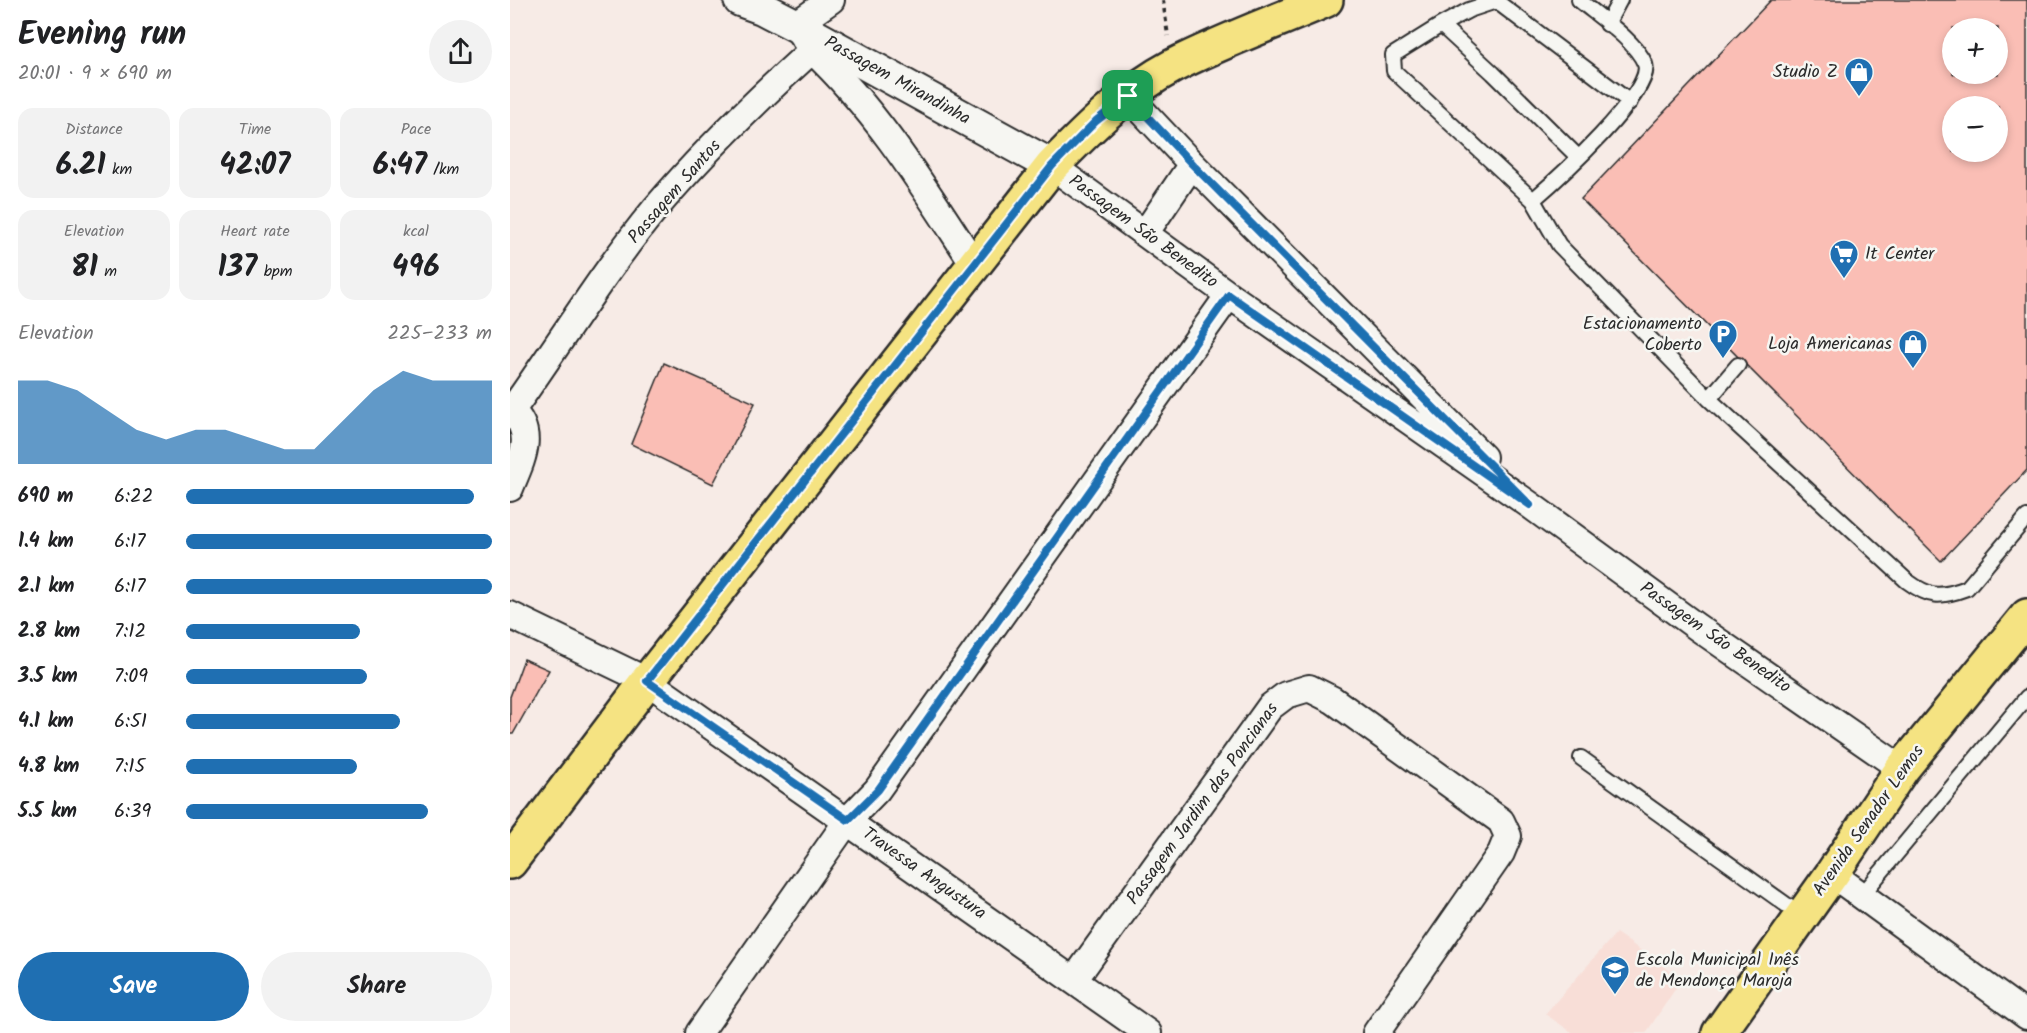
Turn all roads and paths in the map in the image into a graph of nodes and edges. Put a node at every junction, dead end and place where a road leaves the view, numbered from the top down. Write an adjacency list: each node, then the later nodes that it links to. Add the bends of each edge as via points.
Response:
1 (740, 0): 7 (street, Passagem Mirandinha)
2 (831, 0): 7 (street)
3 (1163, 0): 11 (path)
4 (1326, 0): 11 (main road)
5 (1579, 0): 8 (lane)
6 (1620, 0): 8 (lane)
7 (795, 24): 10 (street); 16 (street, Passagem Mirandinha)
8 (1607, 24): 13 (lane, via 1638,50 1646,66 1642,84)
9 (1441, 25): 13 (lane, via 1496,1); 14 (lane); 17 (lane, via 1393,55 1394,71)
10 (812, 50): 19 (street, via 855,93 898,149); 23 (street, Passagem Santos, via 741,115 655,209)
11 (1172, 67): 12 (main road)
12 (1128, 96): 15 (street, Passagem São Benedito); 16 (main road, via 1096,121)
13 (1630, 102): 14 (lane)
14 (1578, 157): 17 (lane)
15 (1192, 164): 18 (street); 25 (street, Passagem São Benedito)
16 (1052, 166): 18 (street, Passagem São Benedito); 19 (main road)
17 (1533, 200): 22 (lane, via 1558,245)
18 (1146, 232): 20 (street, Passagem São Benedito)
19 (974, 264): 29 (main road)
20 (1229, 295): 25 (street, Passagem São Benedito); 33 (street, via 878,790)
21 (1738, 364): 22 (lane)
22 (1709, 399): 26 (lane, via 1923,593 1954,593 1967,588)
23 (511, 410): 24 (street, Passagem Santos, via 526,437)
24 (510, 488)
25 (1530, 505): 32 (street, Passagem São Benedito)
26 (2027, 516)
27 (510, 615): 29 (street, Travessa Angustura)
28 (2027, 616): 32 (main road, Avenida Senador Lemos)
29 (647, 681): 33 (street, Travessa Angustura); 34 (main road)
30 (2027, 697): 36 (lane)
31 (1581, 758): 37 (lane)
32 (1902, 769): 35 (main road, Avenida Senador Lemos)
33 (848, 820): 38 (street, Travessa Angustura); 40 (street)
34 (510, 862)
35 (1832, 874): 36 (street); 37 (main road, Avenida Senador Lemos)
36 (1862, 895): 39 (street)
37 (1802, 916): 43 (main road, Avenida Senador Lemos)
38 (1074, 980): 41 (street, Travessa Angustura); 42 (street, Passagem Jardim das Poncianas, via 1270,707 1286,695 1309,688 1333,700 1501,821 1508,836 1502,853)
39 (2027, 1016)
40 (699, 1033)
41 (1148, 1033)
42 (1376, 1033)
43 (1719, 1033)

